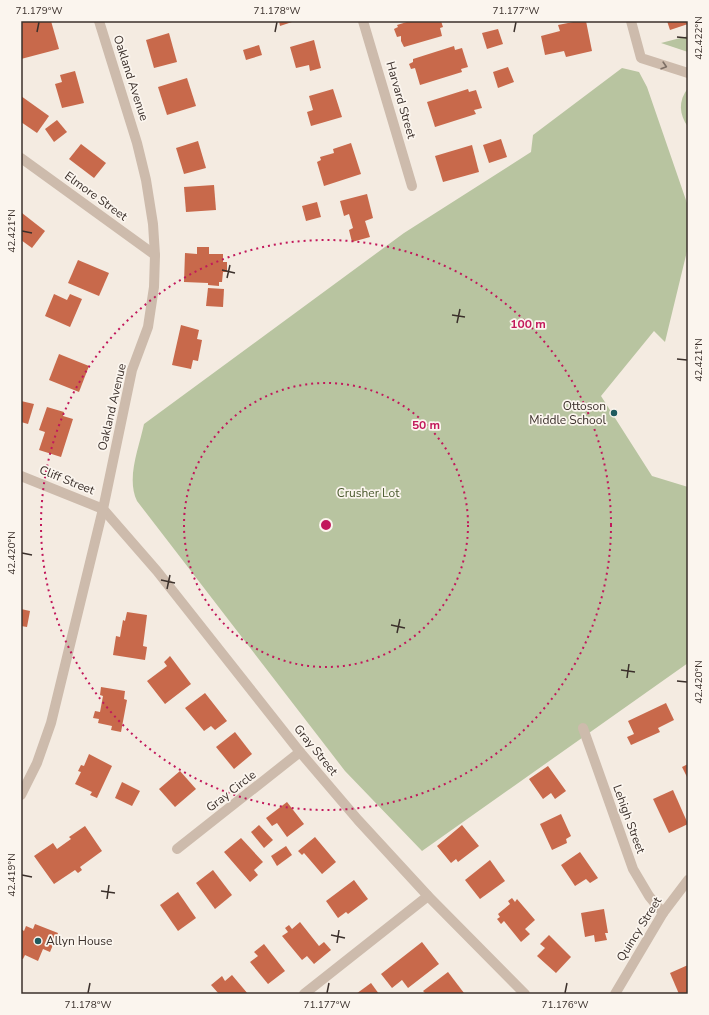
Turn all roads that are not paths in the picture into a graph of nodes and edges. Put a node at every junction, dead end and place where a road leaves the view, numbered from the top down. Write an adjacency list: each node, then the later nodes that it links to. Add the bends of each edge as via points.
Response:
1 (99, 21): 7 (street, Oakland Avenue, via 139,150 153,224)
2 (363, 21): 6 (street, Harvard Street)
3 (631, 21): 4 (street, one-way to 4, via 641,58)
4 (688, 73)
5 (21, 158): 7 (street, Elmore Street)
6 (412, 186)
7 (155, 255): 9 (street, Oakland Avenue, via 154,287 148,327 132,370)
8 (21, 476): 9 (street, Cliff Street)
9 (104, 509): 11 (street, Gray Street); 12 (street, Oakland Avenue, via 51,723 37,763)
10 (583, 728): 16 (street, Lehigh Street, via 633,869)
11 (300, 752): 13 (street, Gray Circle); 15 (street, Gray Street)
12 (21, 795)
13 (177, 849)
14 (688, 880): 16 (street, Quincy Street)
15 (428, 896): 17 (street); 18 (street, Gray Street)
16 (663, 913): 19 (street, Quincy Street)
17 (304, 994)
18 (525, 994)
19 (615, 994)

